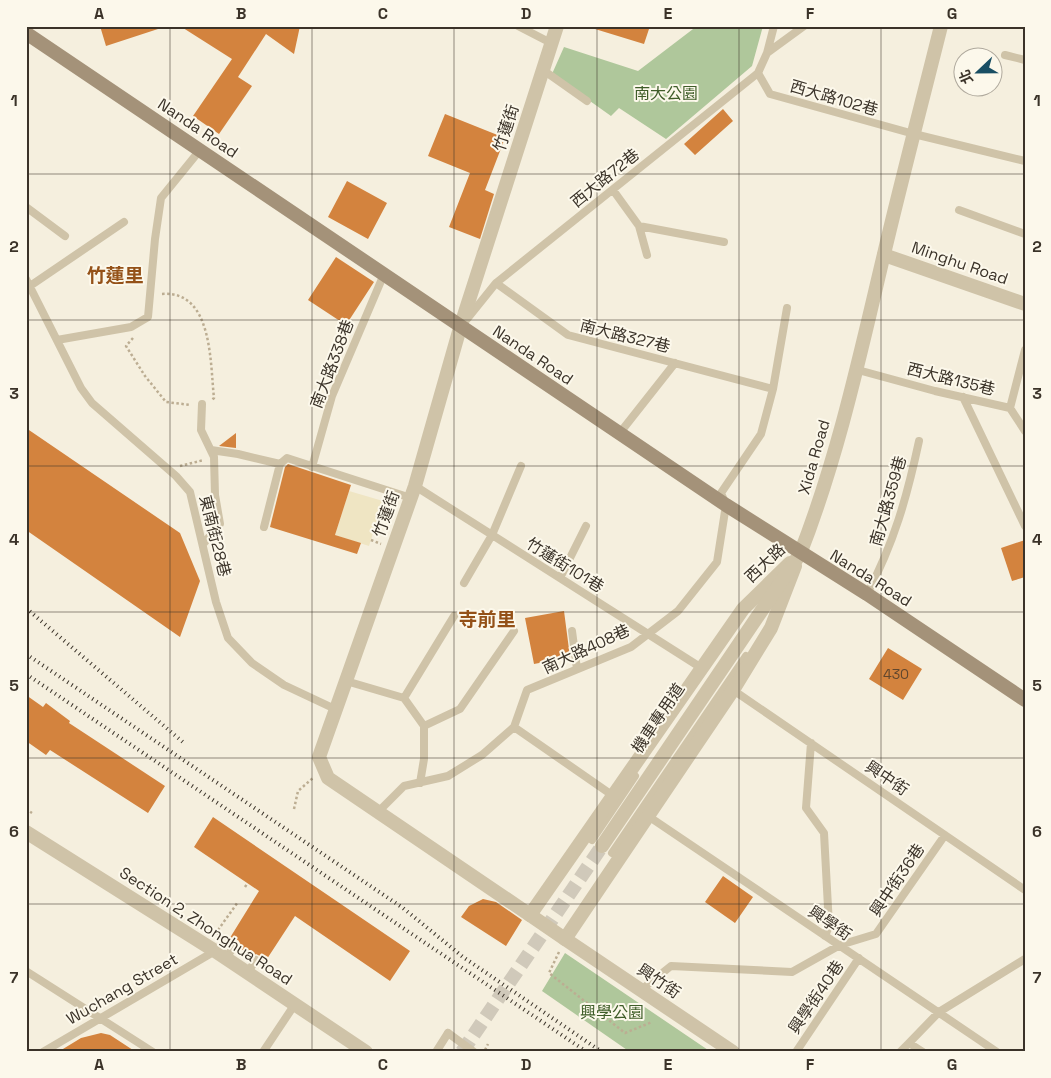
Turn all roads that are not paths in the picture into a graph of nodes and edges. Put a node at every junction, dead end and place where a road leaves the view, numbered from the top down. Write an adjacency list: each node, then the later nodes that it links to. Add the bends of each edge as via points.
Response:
1 (518, 26): 7 (lane)
2 (557, 26): 7 (street, 竹蓮街)
3 (774, 26): 8 (lane, 西大路72巷)
4 (804, 26): 8 (lane, 西大路72巷)
5 (941, 26): 14 (street, Xida Road)
6 (26, 33): 15 (main road, Nanda Road)
7 (552, 43): 11 (street, 竹蓮街)
8 (767, 53): 12 (lane, 西大路72巷)
9 (1006, 55): 10 (lane)
10 (1025, 60)
11 (543, 70): 13 (lane); 32 (street, 竹蓮街)
12 (758, 73): 14 (lane, 西大路102巷, via 770,94); 17 (lane, 西大路72巷)
13 (587, 101)
14 (914, 134): 16 (lane, 西大路102巷); 26 (street, Xida Road)
15 (200, 150): 27 (main road, Nanda Road); 33 (lane, via 161,198 148,317 131,327)
16 (1025, 161)
17 (613, 190): 21 (lane); 29 (lane, 西大路72巷)
18 (26, 207): 23 (lane)
19 (959, 210): 22 (lane)
20 (124, 222): 28 (lane)
21 (639, 226): 24 (lane); 25 (lane)
22 (1025, 234)
23 (65, 236)
24 (724, 242)
25 (647, 255)
26 (884, 255): 30 (street, Minghu Road); 36 (street, Xida Road)
27 (384, 274): 32 (main road, Nanda Road); 47 (lane, 南大路338巷, via 332,396)
28 (28, 283): 33 (lane, 東南街28巷)
29 (496, 283): 32 (lane, 西大路72巷); 35 (lane, 南大路327巷, via 568,335)
30 (1025, 304)
31 (787, 308): 37 (lane)
32 (460, 328): 42 (main road, Nanda Road); 48 (street, 竹蓮街)
33 (57, 340): 54 (lane, 東南街28巷, via 92,403 190,492)
34 (1025, 350): 40 (lane)
35 (675, 363): 37 (lane, 南大路327巷); 42 (lane, 南大路327巷)
36 (858, 370): 38 (lane, 西大路135巷); 55 (street, Xida Road, via 818,510)
37 (773, 390): 49 (lane, via 761,434 721,494)
38 (963, 397): 40 (lane, 西大路135巷); 51 (lane)
39 (202, 406): 44 (lane, via 201,430)
40 (1010, 408): 41 (lane, 西大路135巷)
41 (1025, 432)
42 (619, 434): 49 (main road, Nanda Road)
43 (920, 441): 58 (lane, 南大路359巷, via 908,492 886,558)
44 (212, 454): 45 (lane, via 238,454); 54 (lane, via 220,524)
45 (280, 464): 47 (lane, via 287,458); 52 (lane)
46 (521, 466): 53 (lane)
47 (312, 467): 48 (lane)
48 (413, 492): 53 (lane, 竹蓮街101巷); 67 (street, 竹蓮街)
49 (726, 505): 55 (main road, Nanda Road); 64 (lane, 南大路408巷, via 717,562 678,611)
50 (586, 526): 56 (lane)
51 (1024, 526)
52 (264, 527)
53 (492, 535): 56 (lane, 竹蓮街101巷); 57 (lane)
54 (204, 543): 71 (lane, 東南街28巷, via 216,602 228,638 252,662 284,685)
55 (800, 554): 58 (main road, Nanda Road); 59 (street, 西大路); 61 (street, 西大路); 81 (street, Xida Road)
56 (560, 578): 64 (lane, 竹蓮街101巷)
57 (464, 583)
58 (866, 594): 70 (main road, Nanda Road)
59 (742, 609): 65 (street, 西大路); 81 (lane, 機車專用道, via 736,627)
60 (454, 616): 69 (lane)
61 (771, 628): 68 (street, 西大路); 81 (lane, via 755,643)
62 (514, 631): 72 (lane, via 460,709)
63 (572, 631): 66 (lane)
64 (647, 634): 65 (lane, 竹蓮街101巷); 66 (lane, 南大路408巷, via 631,647)
65 (700, 667): 76 (street, 西大路)
66 (577, 669): 73 (lane, 南大路408巷, via 527,690)
67 (346, 681): 69 (lane); 71 (street, 竹蓮街)
68 (733, 690): 74 (lane, 興中街); 78 (street, 西大路)
69 (404, 698): 72 (lane)
70 (1024, 700)
71 (335, 709): 77 (street, 竹蓮街, via 319,757 328,778)
72 (424, 726): 75 (lane)
73 (514, 727): 75 (lane, via 482,755 448,776); 76 (lane)
74 (811, 743): 80 (lane, 興中街); 84 (lane, via 806,808 824,833 829,926)
75 (420, 783): 77 (lane, via 404,786)
76 (612, 795): 83 (street, 西大路)
77 (378, 812): 83 (street)
78 (648, 816): 84 (lane, 興學街); 85 (street, 西大路)
79 (26, 832): 88 (street, Section 2, Zhonghua Road)
80 (945, 835): 82 (lane, 興中街); 87 (lane, 興中街36巷, via 876,934)
81 (602, 846)
82 (1025, 890)
83 (530, 916): 85 (street, 興竹街, bridge)
84 (825, 936): 87 (lane, 興學街)
85 (565, 940): 94 (street, 興竹街)
86 (235, 945): 88 (lane)
87 (840, 946): 89 (lane, 興學街); 94 (lane, 興中街36巷, via 792,972 671,966)
88 (220, 955): 93 (street, Section 2, Zhonghua Road); 97 (lane, Wuchang Street)
89 (859, 958): 96 (lane, 興學街); 106 (lane, 興學街40巷)
90 (1025, 959): 96 (lane)
91 (256, 960): 93 (lane)
92 (26, 971): 97 (lane)
93 (248, 973): 95 (street, Section 2, Zhonghua Road)
94 (641, 990): 105 (street, 興竹街)
95 (295, 1004): 101 (lane); 102 (street, Section 2, Zhonghua Road)
96 (939, 1012): 98 (lane); 109 (lane, 興學街)
97 (101, 1017): 99 (lane, Wuchang Street); 100 (lane)
98 (909, 1043): 107 (lane); 108 (lane)
99 (43, 1052)
100 (153, 1052)
101 (262, 1052)
102 (366, 1052)
103 (436, 1052): 104 (lane, bridge, via 448,1033)
104 (474, 1052)
105 (733, 1052)
106 (796, 1052)
107 (900, 1052)
108 (924, 1052)
109 (997, 1052)

